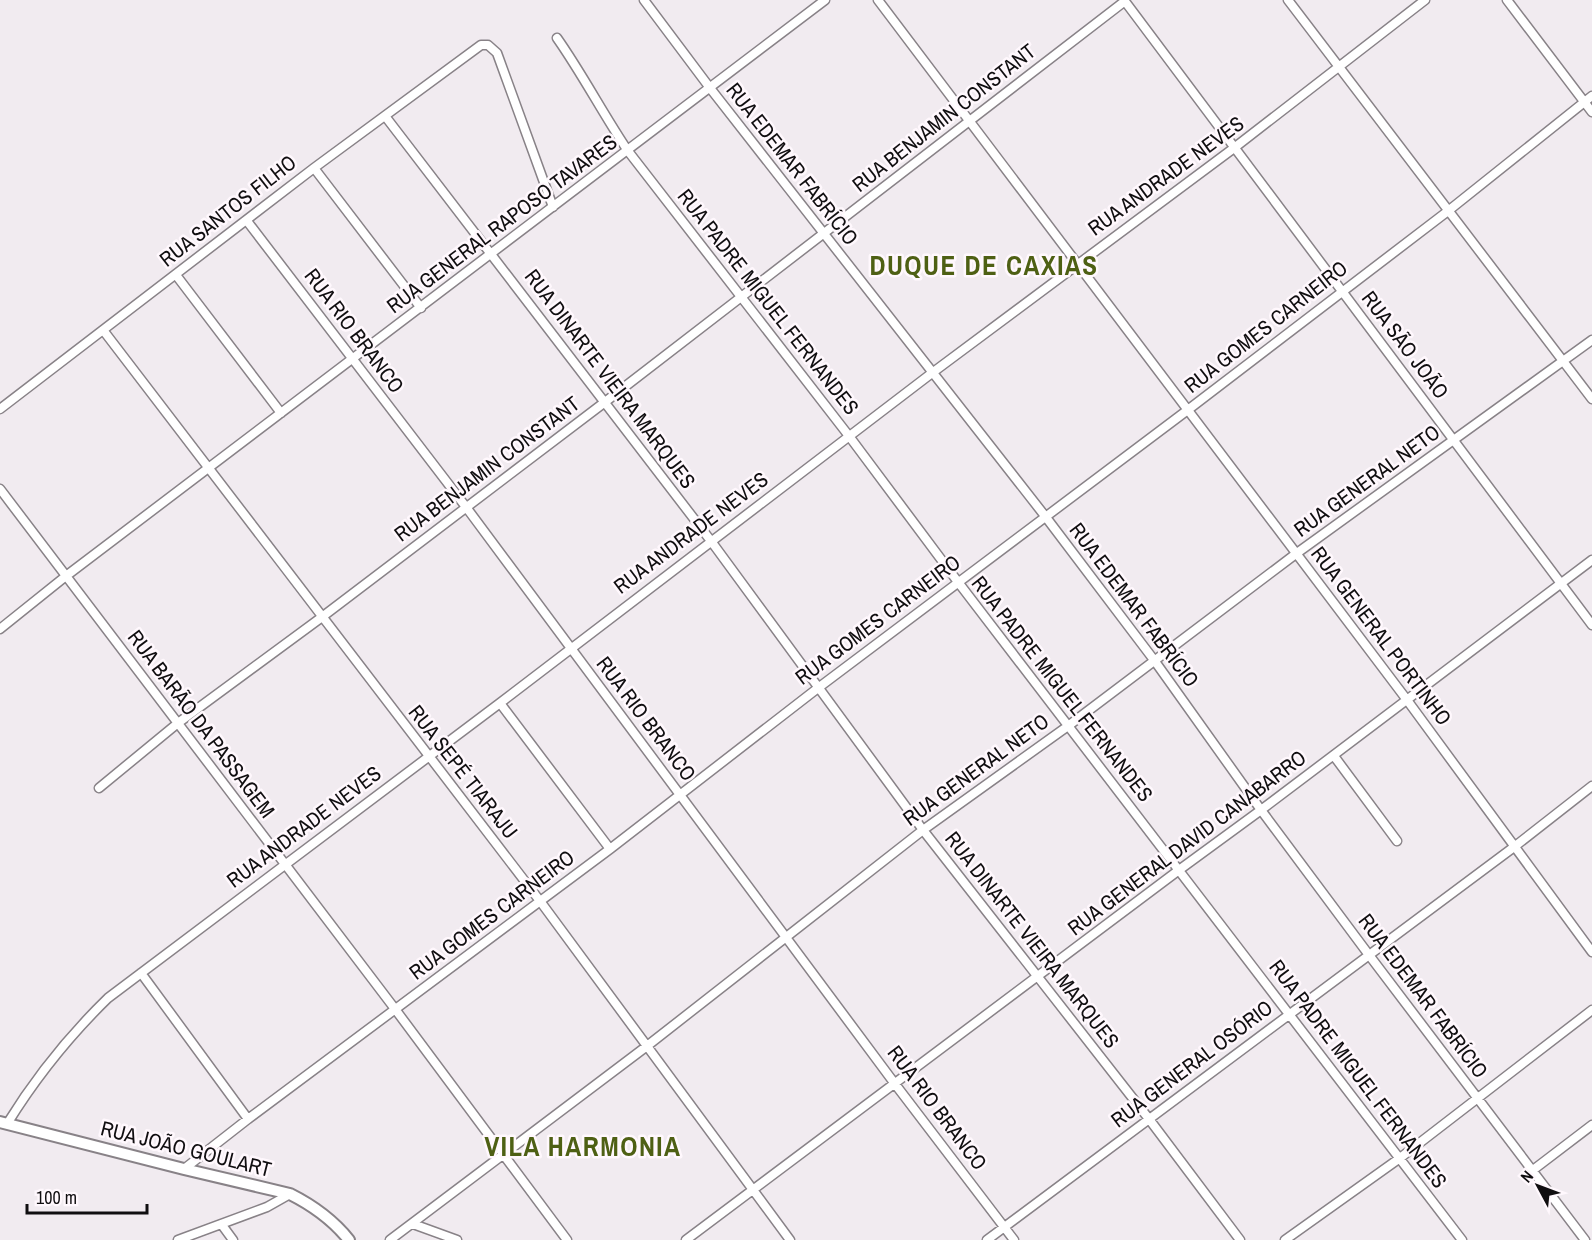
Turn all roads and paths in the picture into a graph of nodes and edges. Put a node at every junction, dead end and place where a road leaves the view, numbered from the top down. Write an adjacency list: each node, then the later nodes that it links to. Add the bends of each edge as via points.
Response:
1 (644, 0): 10 (street, RUA EDEMAR FABRÍCIO)
2 (825, 0): 10 (street, RUA GENERAL RAPOSO TAVARES)
3 (878, 0): 15 (street, RUA GENERAL PORTINHO)
4 (1288, 0): 9 (street)
5 (1425, 0): 9 (street, RUA ANDRADE NEVES)
6 (1507, 0): 12 (street)
7 (1124, 1): 15 (street, RUA BENJAMIN CONSTANT); 16 (street, RUA SÃO JOÃO)
8 (557, 38): 17 (street, RUA PADRE MIGUEL FERNANDES)
9 (1339, 69): 16 (street, RUA ANDRADE NEVES); 20 (street)
10 (710, 88): 17 (street, RUA GENERAL RAPOSO TAVARES); 22 (street, RUA EDEMAR FABRÍCIO)
11 (1592, 96): 12 (street, RUA GOMES CARNEIRO)
12 (1584, 102): 13 (street); 20 (street, RUA GOMES CARNEIRO)
13 (1592, 112)
14 (385, 116): 18 (street, RUA SANTOS FILHO); 19 (street, RUA SANTOS FILHO, via 481,45 488,45 497,52); 23 (street, RUA DINARTE VIEIRA MARQUES)
15 (971, 121): 22 (street, RUA BENJAMIN CONSTANT); 24 (street, RUA GENERAL PORTINHO)
16 (1234, 148): 24 (street, RUA ANDRADE NEVES); 26 (street, RUA SÃO JOÃO)
17 (628, 150): 19 (street, RUA GENERAL RAPOSO TAVARES); 27 (street, RUA PADRE MIGUEL FERNANDES)
18 (314, 168): 21 (street, RUA SANTOS FILHO); 28 (street)
19 (553, 207): 23 (street, RUA GENERAL RAPOSO TAVARES)
20 (1448, 211): 26 (street, RUA GOMES CARNEIRO); 32 (street)
21 (247, 221): 25 (street, RUA SANTOS FILHO); 31 (street, RUA RIO BRANCO)
22 (825, 233): 27 (street, RUA BENJAMIN CONSTANT); 33 (street, RUA EDEMAR FABRÍCIO)
23 (491, 252): 28 (street, RUA GENERAL RAPOSO TAVARES); 35 (street, RUA DINARTE VIEIRA MARQUES)
24 (1078, 263): 33 (street, RUA ANDRADE NEVES); 36 (street, RUA GENERAL PORTINHO)
25 (176, 275): 29 (street, RUA SANTOS FILHO); 38 (street)
26 (1342, 292): 36 (street, RUA GOMES CARNEIRO); 40 (street, RUA SÃO JOÃO)
27 (742, 298): 35 (street, RUA BENJAMIN CONSTANT); 39 (street, RUA PADRE MIGUEL FERNANDES)
28 (422, 308): 31 (street, RUA GENERAL RAPOSO TAVARES)
29 (103, 330): 37 (street, RUA SANTOS FILHO); 41 (street, RUA SEPÉ TIARAJU)
30 (1592, 340): 32 (street, RUA GENERAL NETO)
31 (352, 358): 38 (street, RUA GENERAL RAPOSO TAVARES); 43 (street, RUA RIO BRANCO)
32 (1563, 361): 34 (street); 40 (street, RUA GENERAL NETO)
33 (932, 373): 39 (street, RUA ANDRADE NEVES); 44 (street, RUA EDEMAR FABRÍCIO)
34 (1592, 399)
35 (604, 402): 43 (street, RUA BENJAMIN CONSTANT); 45 (street, RUA DINARTE VIEIRA MARQUES)
36 (1189, 409): 44 (street, RUA GOMES CARNEIRO); 46 (street, RUA GENERAL PORTINHO)
37 (0, 410)
38 (281, 413): 41 (street, RUA GENERAL RAPOSO TAVARES)
39 (849, 436): 45 (street, RUA ANDRADE NEVES); 49 (street, RUA PADRE MIGUEL FERNANDES)
40 (1455, 440): 46 (street, RUA GENERAL NETO); 50 (street, RUA SÃO JOÃO)
41 (209, 469): 48 (street, RUA GENERAL RAPOSO TAVARES); 51 (street, RUA SEPÉ TIARAJU)
42 (0, 489): 48 (street, RUA BARÃO DA PASSAGEM)
43 (466, 507): 51 (street, RUA BENJAMIN CONSTANT); 54 (street, RUA RIO BRANCO)
44 (1045, 516): 49 (street, RUA GOMES CARNEIRO); 55 (street, RUA EDEMAR FABRÍCIO)
45 (711, 542): 54 (street, RUA ANDRADE NEVES); 56 (street, RUA DINARTE VIEIRA MARQUES)
46 (1297, 554): 55 (street, RUA GENERAL NETO); 57 (street, RUA GENERAL PORTINHO)
47 (1592, 560): 50 (street, RUA GENERAL DAVID CANABARRO)
48 (66, 576): 53 (street, RUA GENERAL RAPOSO TAVARES); 59 (street, RUA BARÃO DA PASSAGEM)
49 (958, 582): 56 (street, RUA GOMES CARNEIRO); 60 (street, RUA PADRE MIGUEL FERNANDES)
50 (1561, 583): 52 (street, RUA SÃO JOÃO); 57 (street, RUA GENERAL DAVID CANABARRO)
51 (322, 617): 59 (street, RUA BENJAMIN CONSTANT); 62 (street, RUA SEPÉ TIARAJU)
52 (1592, 625)
53 (0, 629)
54 (571, 647): 58 (street, RUA ANDRADE NEVES); 65 (street, RUA RIO BRANCO)
55 (1154, 660): 60 (street, RUA GENERAL NETO); 66 (street, RUA EDEMAR FABRÍCIO)
56 (818, 688): 65 (street, RUA GOMES CARNEIRO); 67 (street, RUA DINARTE VIEIRA MARQUES)
57 (1407, 700): 61 (street, RUA GENERAL DAVID CANABARRO); 69 (street, RUA GENERAL PORTINHO)
58 (500, 703): 62 (street, RUA ANDRADE NEVES); 70 (street)
59 (178, 723): 64 (street, RUA BENJAMIN CONSTANT); 71 (street, RUA BARÃO DA PASSAGEM)
60 (1068, 726): 67 (street, RUA GENERAL NETO); 72 (street, RUA PADRE MIGUEL FERNANDES)
61 (1334, 756): 66 (street, RUA GENERAL DAVID CANABARRO); 68 (street)
62 (428, 757): 71 (street, RUA ANDRADE NEVES); 73 (street, RUA SEPÉ TIARAJU)
63 (1592, 786): 69 (street, RUA GENERAL OSÓRIO)
64 (99, 788)
65 (681, 796): 70 (street, RUA GOMES CARNEIRO); 74 (street, RUA RIO BRANCO)
66 (1261, 810): 72 (street, RUA GENERAL DAVID CANABARRO); 76 (street, RUA EDEMAR FABRÍCIO)
67 (923, 830): 74 (street, RUA GENERAL NETO); 78 (street, RUA DINARTE VIEIRA MARQUES)
68 (1397, 840)
69 (1514, 847): 75 (street, RUA GENERAL PORTINHO); 76 (street, RUA GENERAL OSÓRIO)
70 (610, 849): 73 (street, RUA GOMES CARNEIRO)
71 (285, 864): 77 (street, RUA ANDRADE NEVES); 79 (street, RUA BARÃO DA PASSAGEM)
72 (1179, 870): 78 (street, RUA GENERAL DAVID CANABARRO); 81 (street, RUA PADRE MIGUEL FERNANDES)
73 (540, 901): 79 (street, RUA GOMES CARNEIRO); 82 (street, RUA SEPÉ TIARAJU)
74 (787, 937): 82 (street, RUA GENERAL NETO); 83 (street, RUA RIO BRANCO)
75 (1592, 952)
76 (1369, 955): 81 (street, RUA GENERAL OSÓRIO); 84 (street, RUA EDEMAR FABRÍCIO)
77 (141, 973): 85 (street); 87 (street, RUA ANDRADE NEVES, via 80,1024)
78 (1038, 977): 83 (street, RUA GENERAL DAVID CANABARRO); 86 (street, RUA DINARTE VIEIRA MARQUES)
79 (395, 1009): 85 (street, RUA GOMES CARNEIRO); 89 (street, RUA BARÃO DA PASSAGEM)
80 (1592, 1010): 84 (street)
81 (1289, 1014): 86 (street, RUA GENERAL OSÓRIO); 90 (street, RUA PADRE MIGUEL FERNANDES)
82 (647, 1046): 89 (street, RUA GENERAL NETO); 93 (street, RUA SEPÉ TIARAJU)
83 (895, 1084): 93 (street, RUA GENERAL DAVID CANABARRO); 97 (street, RUA RIO BRANCO)
84 (1479, 1099): 90 (street); 92 (street, RUA EDEMAR FABRÍCIO)
85 (248, 1119): 91 (street, RUA GOMES CARNEIRO)
86 (1149, 1119): 97 (street, RUA GENERAL OSÓRIO); 109 (street, RUA DINARTE VIEIRA MARQUES)
87 (4, 1123): 91 (street, RUA JOÃO GOULART)
88 (1592, 1125): 92 (street)
89 (504, 1154): 95 (street, RUA GENERAL NETO); 104 (street, RUA BARÃO DA PASSAGEM)
90 (1400, 1158): 110 (street); 111 (street, RUA PADRE MIGUEL FERNANDES)
91 (184, 1169): 94 (street, RUA JOÃO GOULART)
92 (1533, 1170): 112 (street, RUA EDEMAR FABRÍCIO)
93 (753, 1189): 105 (street, RUA GENERAL DAVID CANABARRO); 106 (street, RUA SEPÉ TIARAJU)
94 (290, 1194): 96 (street, via 267,1208); 101 (street, RUA JOÃO GOULART, via 338,1226)
95 (413, 1224): 102 (street, RUA GENERAL NETO); 103 (street)
96 (222, 1225): 99 (street); 100 (street)
97 (1005, 1227): 107 (street, RUA GENERAL OSÓRIO); 108 (street, RUA RIO BRANCO)
98 (1592, 1232): 112 (street)
99 (178, 1240)
100 (233, 1240)
101 (349, 1240)
102 (390, 1240)
103 (457, 1240)
104 (567, 1240)
105 (686, 1240)
106 (790, 1240)
107 (987, 1240)
108 (1014, 1240)
109 (1240, 1240)
110 (1285, 1240)
111 (1462, 1240)
112 (1583, 1240)

